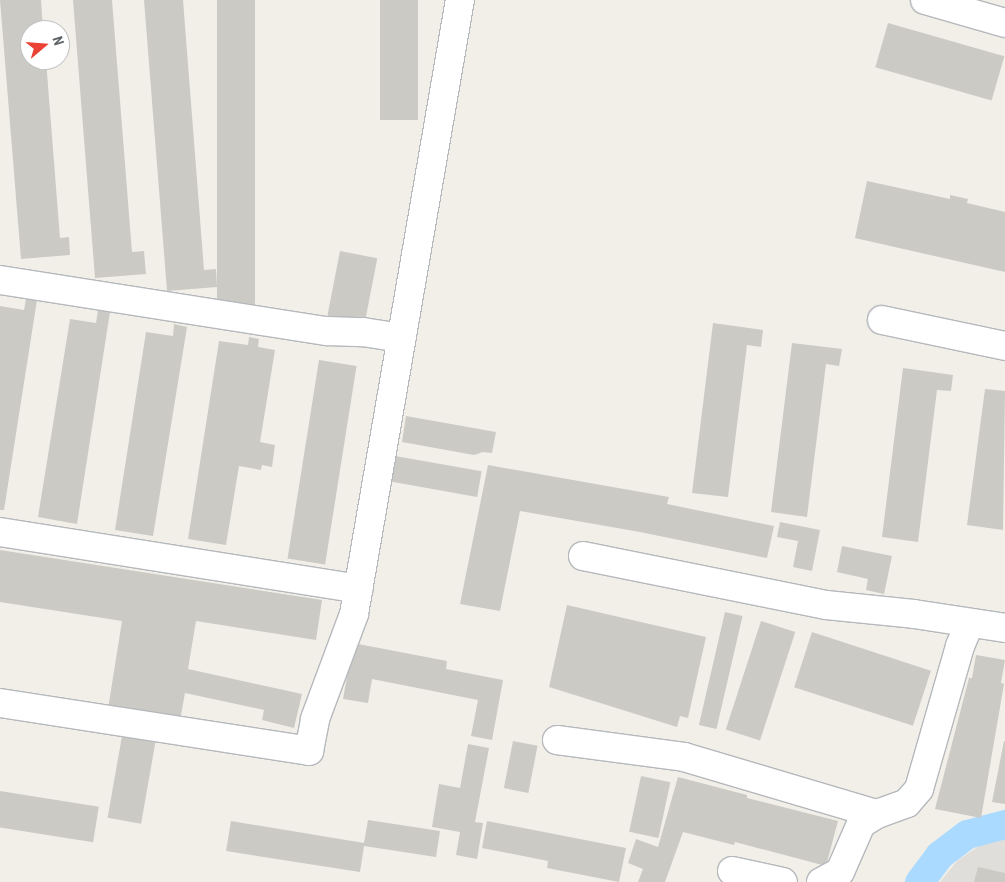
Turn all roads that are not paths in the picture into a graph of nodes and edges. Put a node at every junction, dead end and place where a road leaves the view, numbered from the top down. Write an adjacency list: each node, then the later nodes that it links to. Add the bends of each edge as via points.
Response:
1 (460, 0): 6 (street)
2 (924, 0): 3 (street)
3 (1005, 23)
4 (0, 280): 6 (street, via 327,331)
5 (882, 320): 7 (street)
6 (402, 338): 10 (street)
7 (1005, 346)
8 (0, 532): 10 (street)
9 (583, 556): 11 (street, via 826,605)
10 (358, 589): 13 (street, via 354,614 315,719 309,751)
11 (970, 623): 12 (street); 15 (street, via 960,646 919,789 907,803)
12 (1005, 628)
13 (0, 703)
14 (557, 740): 15 (street, via 684,757)
15 (877, 814): 18 (street, via 861,824 840,872)
16 (732, 871): 17 (street)
17 (783, 882)
18 (822, 882)

